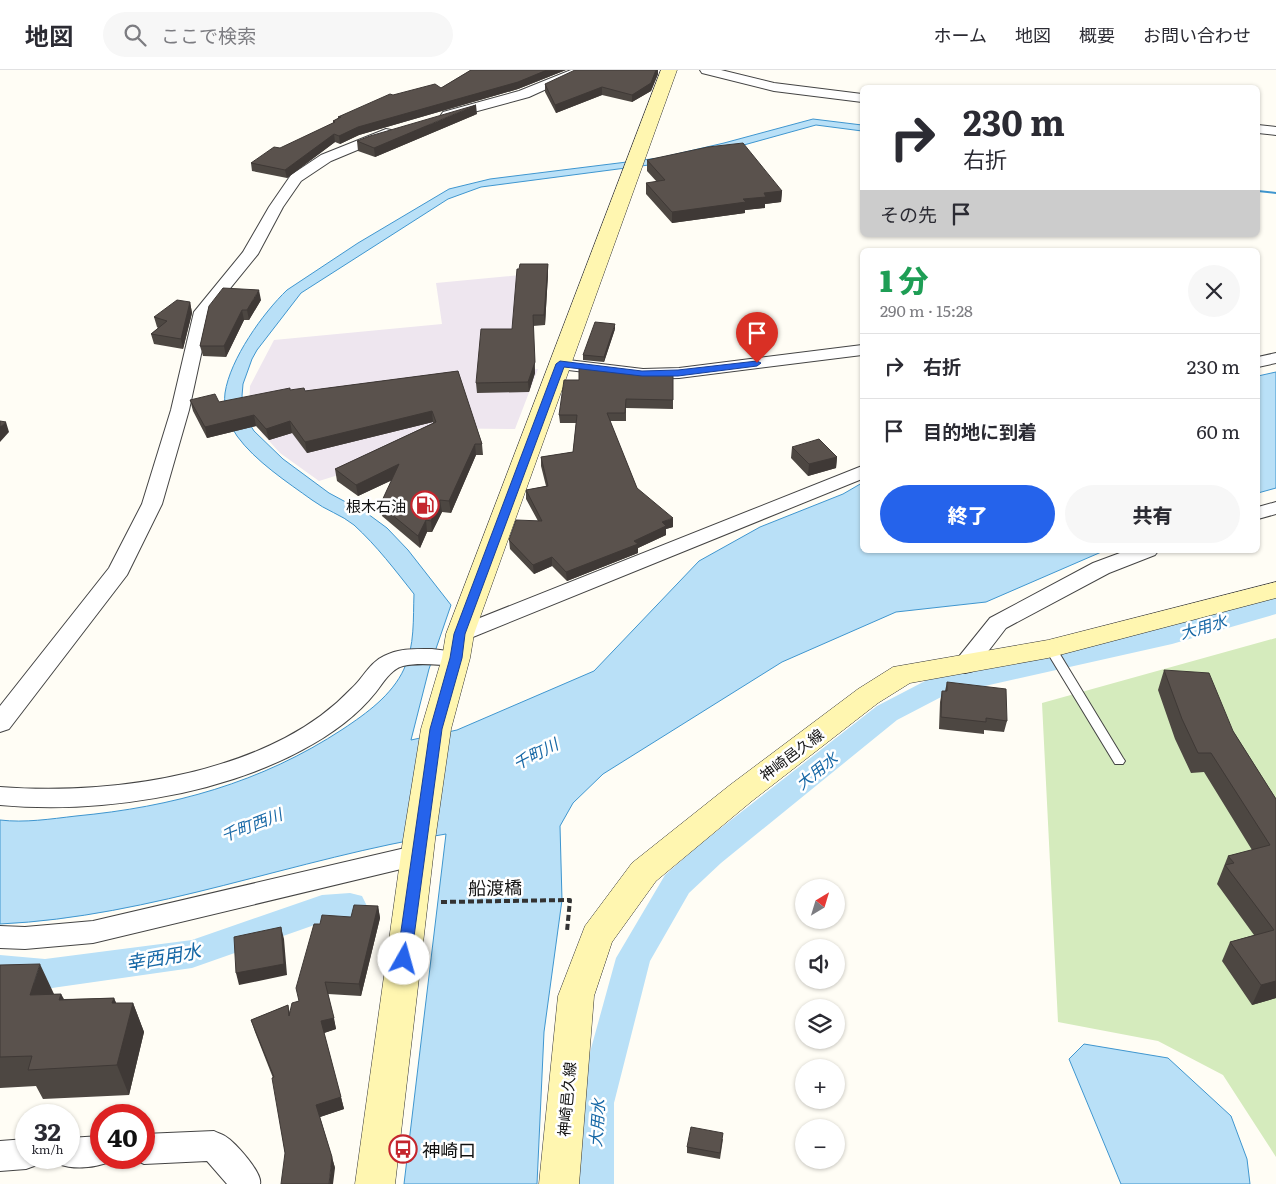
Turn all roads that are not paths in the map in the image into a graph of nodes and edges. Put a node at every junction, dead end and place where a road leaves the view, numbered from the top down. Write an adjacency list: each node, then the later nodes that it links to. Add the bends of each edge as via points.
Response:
1 (582, 70): 5 (street, via 524,94)
2 (669, 70): 12 (street)
3 (706, 70): 4 (street, via 774,88)
4 (860, 98)
5 (435, 118)
6 (400, 129): 22 (street, via 365,140 326,158 296,178 250,254 202,312 180,410 152,504 119,570)
7 (1260, 129): 8 (street)
8 (1276, 130)
9 (860, 350): 12 (street, via 678,373 642,374)
10 (1276, 358): 11 (street)
11 (1260, 362)
12 (560, 364): 18 (street)
13 (860, 473): 18 (street)
14 (1276, 508): 15 (street)
15 (1260, 512)
16 (1140, 553): 21 (street, via 1101,568 998,623)
17 (1276, 590): 19 (street, 神崎邑久線)
18 (460, 634): 20 (street)
19 (1054, 657): 21 (street, 神崎邑久線); 23 (lane)
20 (448, 658): 24 (street, via 391,661 361,694 327,722 285,748 230,769 118,795 58,800); 25 (street)
21 (964, 665): 32 (street, 神崎邑久線, via 903,674 868,696 644,872 598,936 576,996)
22 (0, 723)
23 (1120, 761)
24 (0, 796)
25 (419, 848): 26 (street, via 93,932); 31 (street)
26 (0, 937)
27 (155, 1149): 30 (street, via 214,1146 245,1180)
28 (15, 1155): 29 (street)
29 (0, 1156)
30 (244, 1184)
31 (374, 1184)
32 (558, 1184)

